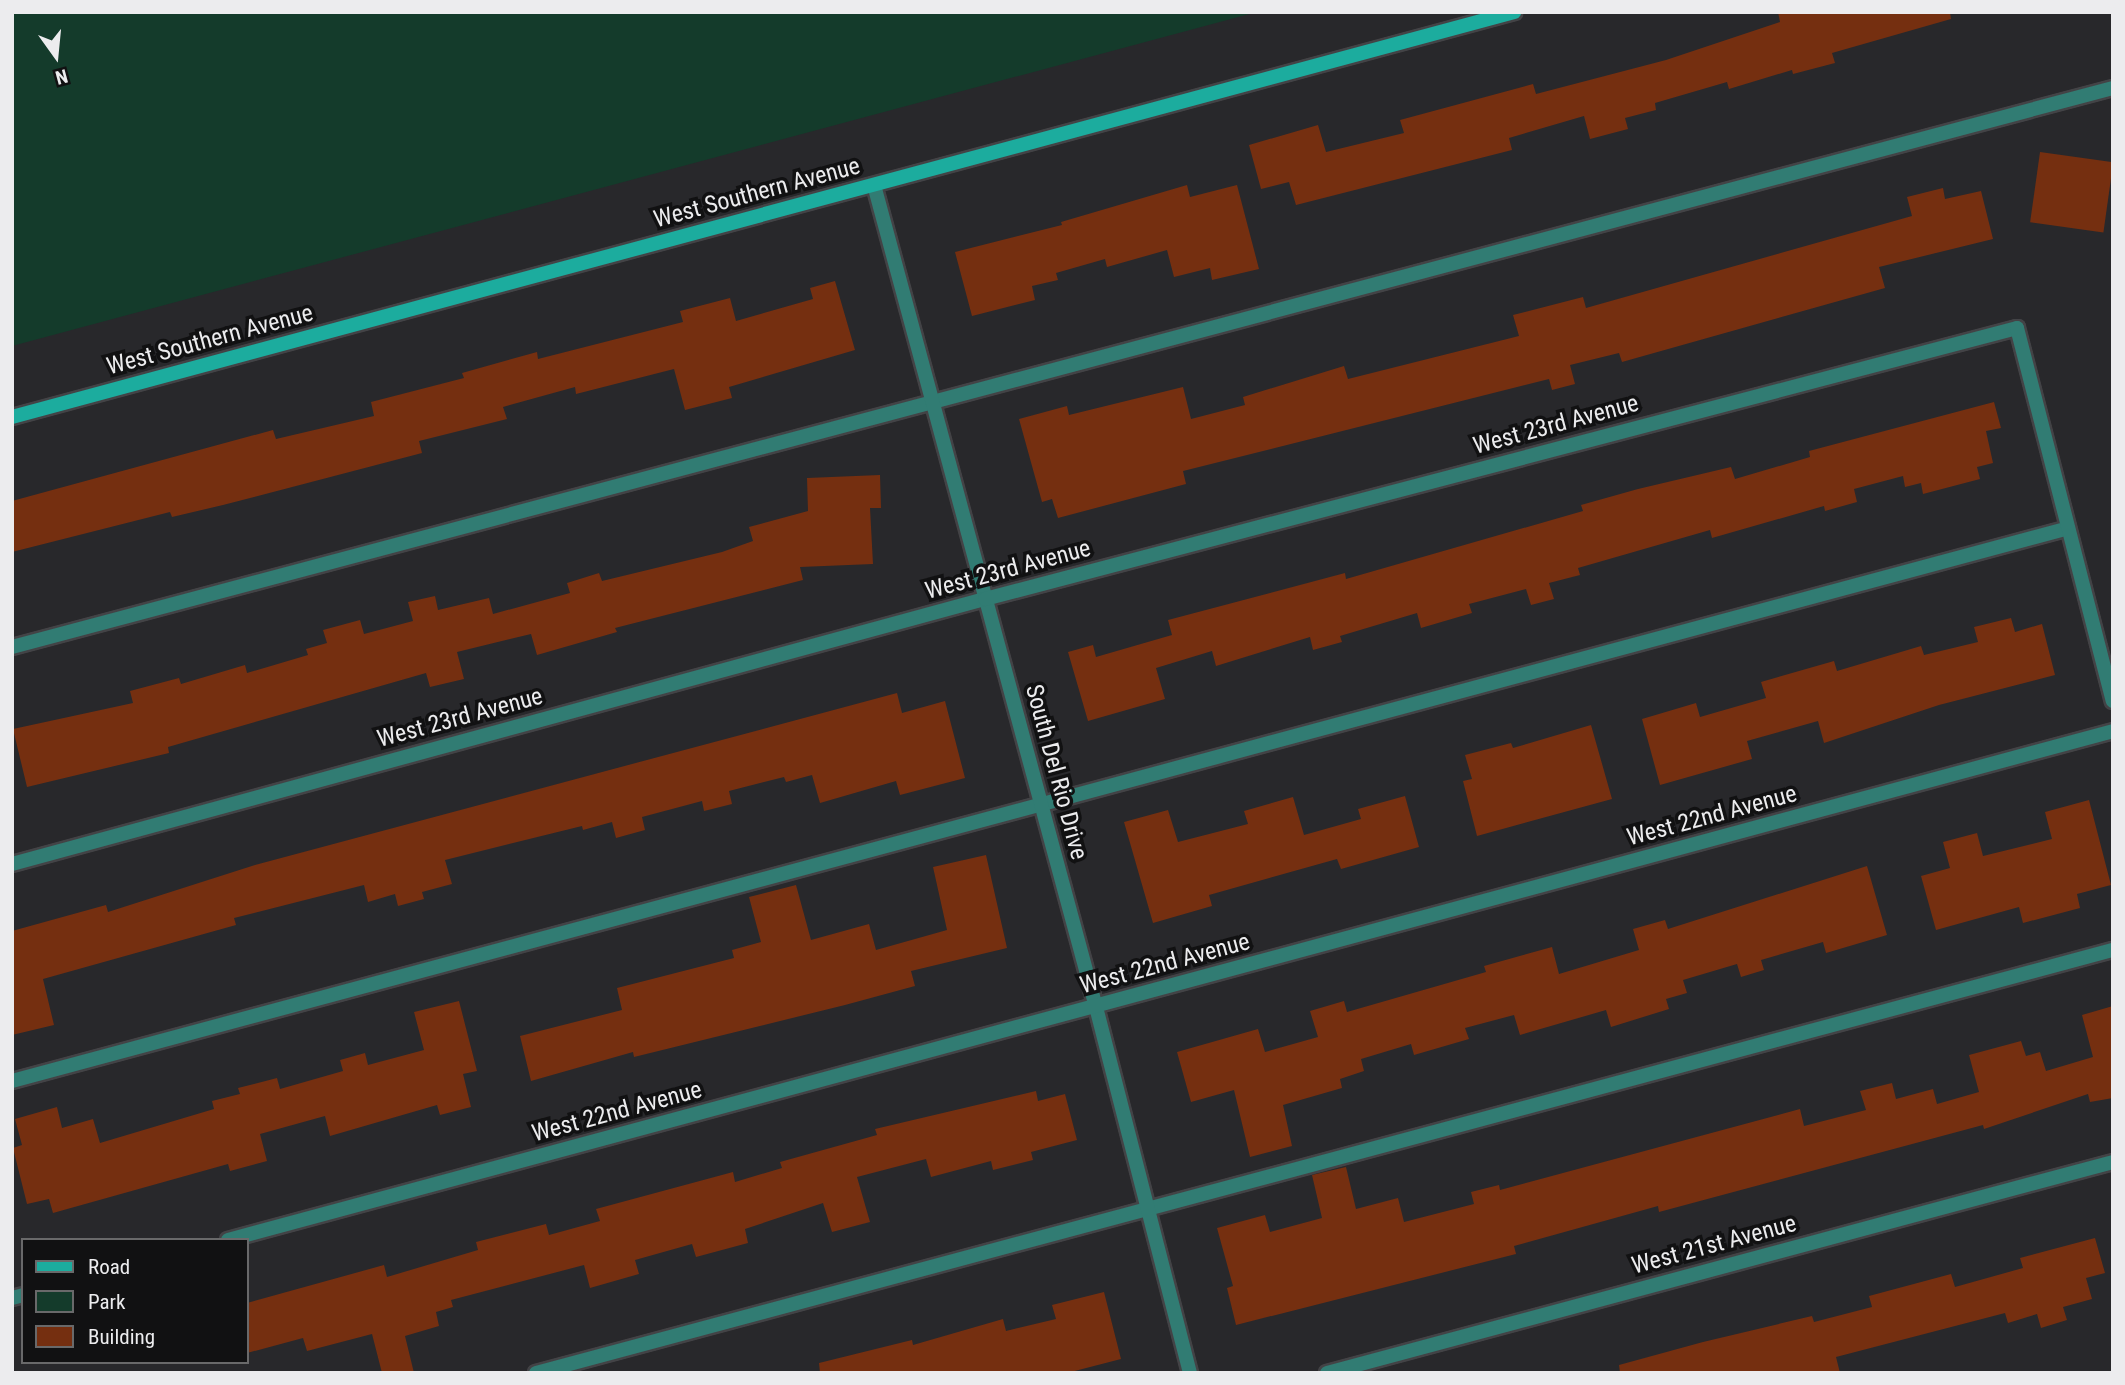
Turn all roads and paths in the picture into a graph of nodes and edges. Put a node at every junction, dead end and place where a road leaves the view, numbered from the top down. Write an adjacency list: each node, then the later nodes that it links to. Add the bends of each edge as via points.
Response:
1 (1514, 12): 3 (main road, West Southern Avenue)
2 (2113, 88): 4 (street)
3 (874, 185): 4 (street, South Del Rio Drive); 5 (main road, West Southern Avenue)
4 (934, 405): 7 (street, South Del Rio Drive); 8 (street)
5 (12, 416)
6 (2068, 528): 7 (street, West 23rd Avenue, via 2017,328); 9 (street); 11 (street)
7 (985, 599): 11 (street, South Del Rio Drive); 12 (street, West 23rd Avenue)
8 (12, 647)
9 (2113, 701)
10 (2113, 730): 14 (street, West 22nd Avenue)
11 (1041, 803): 14 (street, South Del Rio Drive); 15 (street)
12 (12, 864)
13 (2113, 950): 17 (street)
14 (1096, 1007): 17 (street, South Del Rio Drive); 18 (street, West 22nd Avenue)
15 (12, 1081)
16 (2113, 1162): 21 (street, West 21st Avenue)
17 (1148, 1208): 19 (street); 20 (street, South Del Rio Drive)
18 (235, 1238)
19 (536, 1373)
20 (1189, 1373)
21 (1327, 1373)

